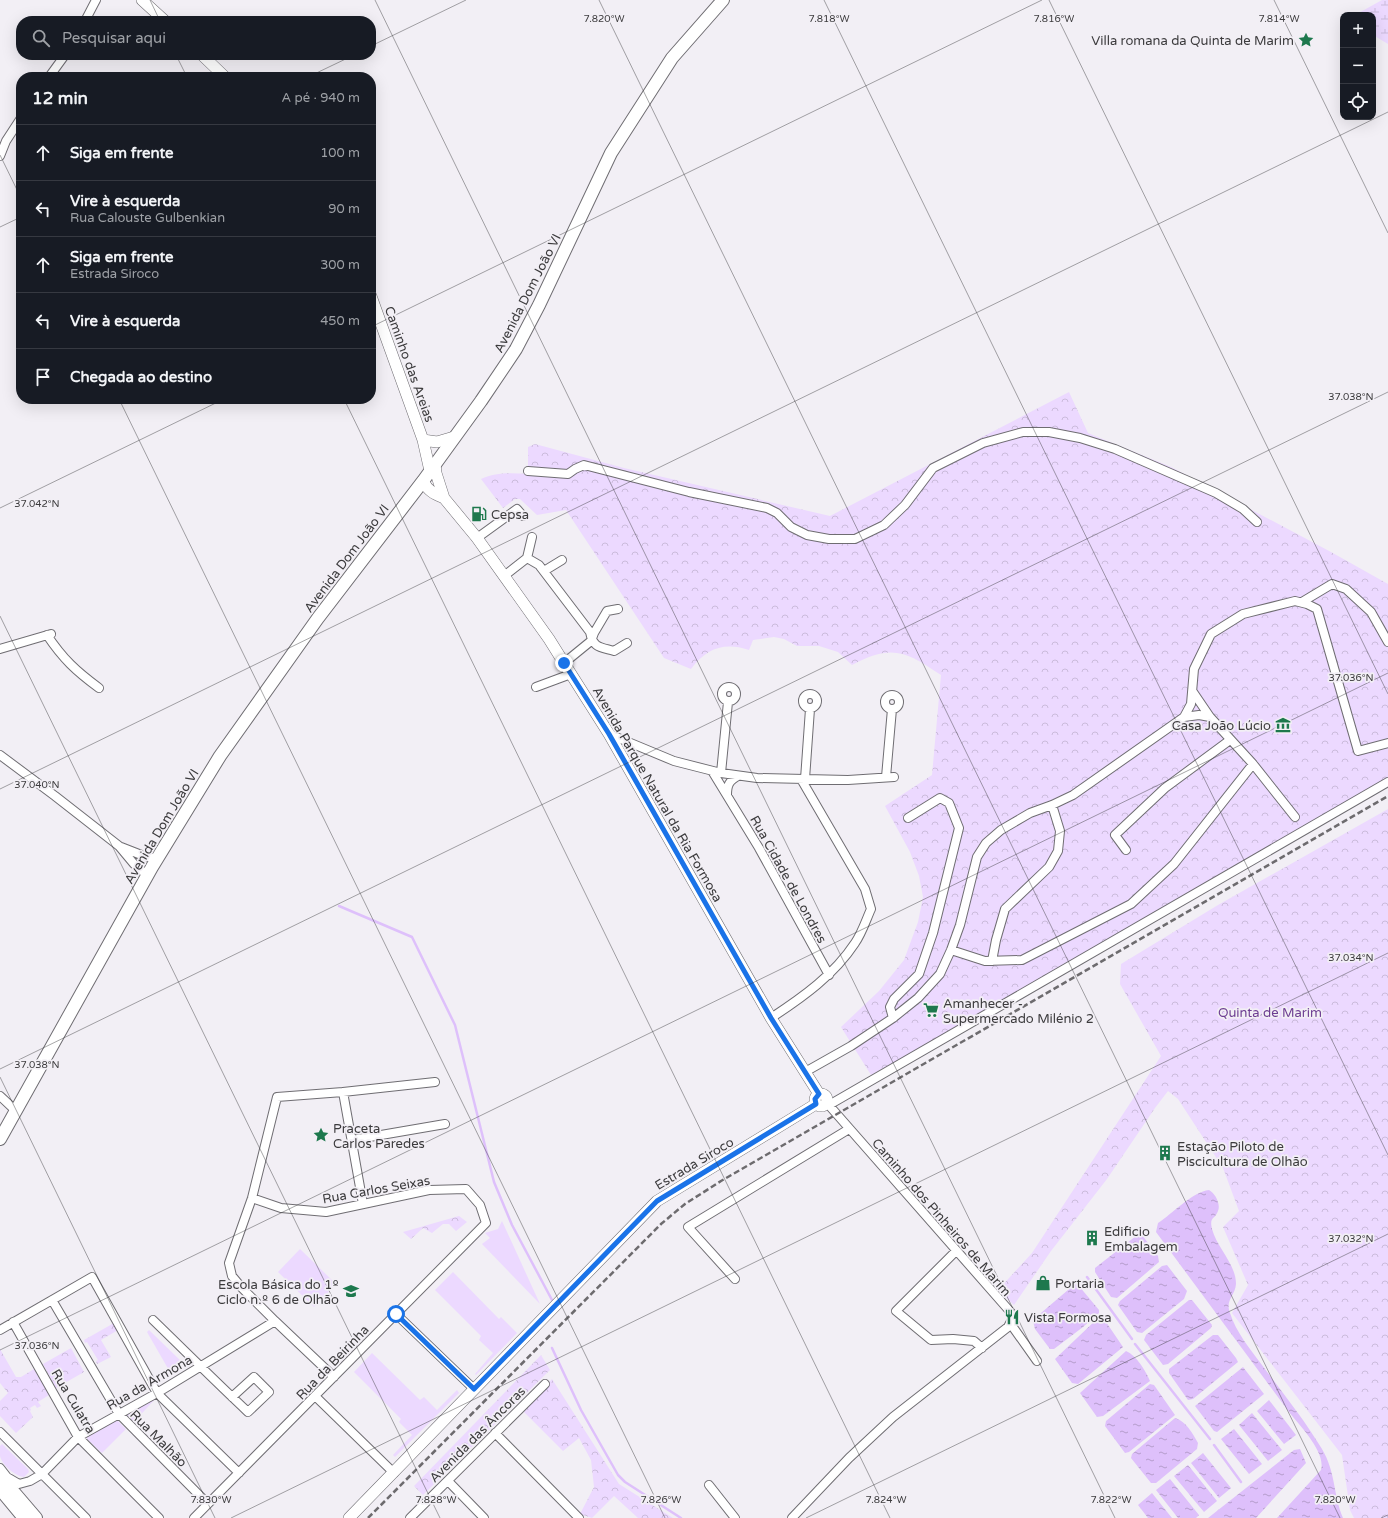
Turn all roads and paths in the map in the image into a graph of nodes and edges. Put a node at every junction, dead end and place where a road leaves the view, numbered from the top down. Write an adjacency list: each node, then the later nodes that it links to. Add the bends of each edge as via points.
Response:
1 (96, 0): 4 (street)
2 (142, 0): 5 (street)
3 (724, 1): 13 (main road, Avenida Dom João VI, via 672,58 611,153 516,349)
4 (88, 16)
5 (160, 16)
6 (62, 60): 8 (street)
7 (207, 60): 9 (street)
8 (53, 72)
9 (220, 72)
10 (16, 126): 11 (street)
11 (0, 156)
12 (376, 309): 14 (street, Caminho das Areias)
13 (454, 437): 14 (street); 15 (main road, Avenida Dom João VI)
14 (427, 444): 15 (street, Caminho das Areias); 15 (street)
15 (432, 468): 17 (street, Caminho das Areias, via 436,473); 17 (street, via 427,487); 18 (main road, Avenida Dom João VI)
16 (528, 471): 20 (street, via 568,474 584,465 600,468 689,492 767,508 777,513 791,527 807,535 829,539 855,539 884,525 905,505 933,468 983,443 1023,432 1049,432 1115,449 1216,493 1243,509)
17 (436, 490): 18 (street); 22 (street, Avenida Parque Natural da Ria Formosa)
18 (408, 501): 59 (main road, Avenida Dom João VI, via 318,618 220,756)
19 (524, 516): 22 (street, via 517,509)
20 (1257, 522)
21 (532, 537): 23 (street)
22 (477, 538): 26 (street, Avenida Parque Natural da Ria Formosa)
23 (526, 558): 25 (street); 26 (street)
24 (562, 560): 25 (street)
25 (544, 571): 29 (street, via 590,632)
26 (504, 576): 33 (street, Avenida Parque Natural da Ria Formosa)
27 (1302, 602): 30 (street, via 1332,584 1346,589 1371,612); 37 (street, via 1295,601 1243,614 1211,634 1194,669); 45 (street, via 1317,608 1358,751)
28 (618, 609): 29 (street, via 607,611)
29 (591, 641): 31 (street, via 595,646 614,651); 33 (street)
30 (1388, 642)
31 (627, 643)
32 (0, 649): 36 (street, via 49,634 73,668)
33 (564, 663): 34 (street, Avenida Parque Natural da Ria Formosa)
34 (571, 674): 35 (street); 43 (street, Avenida Parque Natural da Ria Formosa)
35 (536, 687)
36 (99, 688)
37 (1193, 692): 41 (street); 42 (street, via 1191,704)
38 (728, 702): 49 (street)
39 (810, 708): 51 (street)
40 (892, 709): 51 (street, via 890,777 848,780)
41 (1210, 716): 42 (street); 44 (street)
42 (1184, 717): 54 (street, via 1074,795)
43 (609, 734): 48 (street, via 674,761); 64 (street, Avenida Parque Natural da Ria Formosa)
44 (1230, 740): 47 (street); 58 (street, via 1165,788 1115,835)
45 (1388, 743)
46 (0, 755): 57 (street)
47 (1253, 764): 55 (street); 62 (street, via 1174,864 1131,904 1022,960)
48 (712, 771): 49 (street); 53 (street, Rua Cidade de Londres)
49 (721, 773): 50 (street)
50 (738, 776): 51 (street); 53 (street, via 730,780)
51 (803, 779): 63 (street, via 865,889 871,909 856,942)
52 (1388, 782): 70 (street)
53 (727, 795): 63 (street, Rua Cidade de Londres)
54 (1052, 805): 61 (street, via 1001,830 986,843 977,857); 62 (street, via 1060,830 1058,851 1049,867 1005,909)
55 (1295, 817)
56 (908, 818): 65 (street, via 940,798 949,803 959,828 933,933 918,974 894,999 890,1007)
57 (118, 846): 59 (street); 60 (street)
58 (1126, 850)
59 (157, 859): 60 (main road, Avenida Dom João VI)
60 (148, 875): 71 (main road, Avenida Dom João VI)
61 (951, 950): 62 (street); 65 (street, via 940,974 918,998)
62 (992, 961)
63 (829, 975): 64 (street)
64 (771, 1018): 66 (street, Avenida Parque Natural da Ria Formosa)
65 (893, 1018): 66 (street)
66 (805, 1072): 70 (street, Avenida Parque Natural da Ria Formosa)
67 (435, 1082): 68 (street)
68 (343, 1092): 75 (street); 76 (street, via 277,1097)
69 (0, 1096): 71 (street)
70 (823, 1102): 73 (street, Caminho dos Pinheiros de Marim); 93 (street, Estrada Siroco, via 657,1201)
71 (15, 1110): 74 (main road, Avenida Dom João VI)
72 (445, 1124): 75 (street)
73 (849, 1129): 79 (street, Caminho dos Pinheiros de Marim); 80 (street, via 688,1227)
74 (0, 1139)
75 (352, 1140): 77 (street)
76 (252, 1198): 77 (street, Rua Carlos Seixas, via 281,1208 326,1212); 84 (street, via 230,1263 232,1276)
77 (363, 1204): 78 (street, Rua Carlos Seixas, via 429,1190 466,1189 480,1205)
78 (486, 1223): 82 (street, Rua da Beirinha)
79 (956, 1251): 86 (street, Caminho dos Pinheiros de Marim, via 1014,1316); 88 (street, via 896,1311 931,1340 953,1339 974,1342)
80 (735, 1279)
81 (52, 1300): 85 (street); 94 (street, via 92,1277); 97 (street, Rua Malhão)
82 (396, 1314): 91 (street, Rua da Beirinha); 93 (street)
83 (153, 1320): 90 (street)
84 (275, 1321): 90 (street, Rua da Armona); 91 (street)
85 (13, 1322): 87 (street); 100 (street, Rua Culatra)
86 (1010, 1324): 88 (street); 89 (street)
87 (0, 1330)
88 (982, 1348): 120 (street, via 893,1417 849,1458)
89 (1037, 1360)
90 (200, 1366): 94 (street, Rua da Armona); 96 (street)
91 (334, 1377): 95 (street, Rua da Beirinha)
92 (544, 1384): 99 (street, Avenida das Âncoras)
93 (474, 1389): 103 (street, Estrada Siroco)
94 (157, 1393): 97 (street, Rua da Armona); 102 (street)
95 (315, 1396): 102 (street, Rua da Beirinha); 103 (street)
96 (232, 1397): 96 (street, via 248,1412 269,1392 254,1377)
97 (119, 1414): 100 (street, Rua da Armona); 109 (street, Rua Malhão)
98 (0, 1432): 104 (street)
99 (496, 1433): 106 (street, Avenida das Âncoras); 118 (street)
100 (78, 1437): 104 (street, Rua da Armona); 113 (street, Rua Culatra)
101 (0, 1468): 104 (street, via 7,1477 19,1484)
102 (239, 1473): 109 (street, Rua da Beirinha)
103 (394, 1473): 115 (street, Estrada Siroco)
104 (42, 1474): 112 (street)
105 (0, 1476): 111 (main road)
106 (448, 1481): 116 (street, Avenida das Âncoras); 117 (street)
107 (709, 1485): 119 (street)
108 (0, 1490): 110 (main road)
109 (208, 1504): 114 (street, Rua da Beirinha)
110 (24, 1518)
111 (36, 1518)
112 (86, 1518)
113 (159, 1518)
114 (194, 1518)
115 (349, 1518)
116 (410, 1518)
117 (484, 1518)
118 (579, 1518)
119 (735, 1518)
120 (792, 1518)

